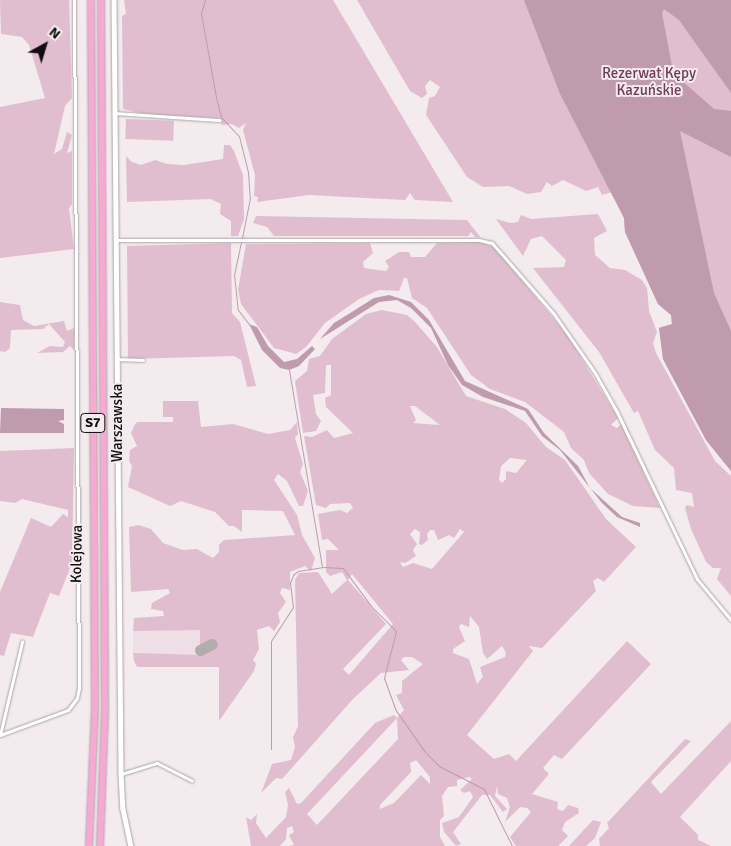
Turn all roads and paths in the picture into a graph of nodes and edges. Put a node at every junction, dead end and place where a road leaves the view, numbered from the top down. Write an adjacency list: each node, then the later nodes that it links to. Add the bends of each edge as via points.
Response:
1 (74, 0): 12 (street, Kolejowa, via 79,688 74,704 68,710)
2 (91, 0): 15 (highway, S7, via 95,710)
3 (101, 0): 16 (highway, S7, via 105,710)
4 (114, 0): 5 (street, Warszawska)
5 (116, 113): 6 (street); 7 (street, Warszawska)
6 (220, 120)
7 (116, 240): 8 (street, Warszawska); 10 (street, via 485,240 494,245 554,314 595,373 697,579)
8 (117, 359): 9 (street); 13 (street, Warszawska)
9 (143, 360)
10 (731, 620)
11 (22, 642): 12 (street)
12 (0, 735)
13 (121, 774): 14 (street, via 158,763); 17 (street, Warszawska, via 123,809)
14 (192, 781)
15 (89, 846)
16 (100, 846)
17 (131, 846)

